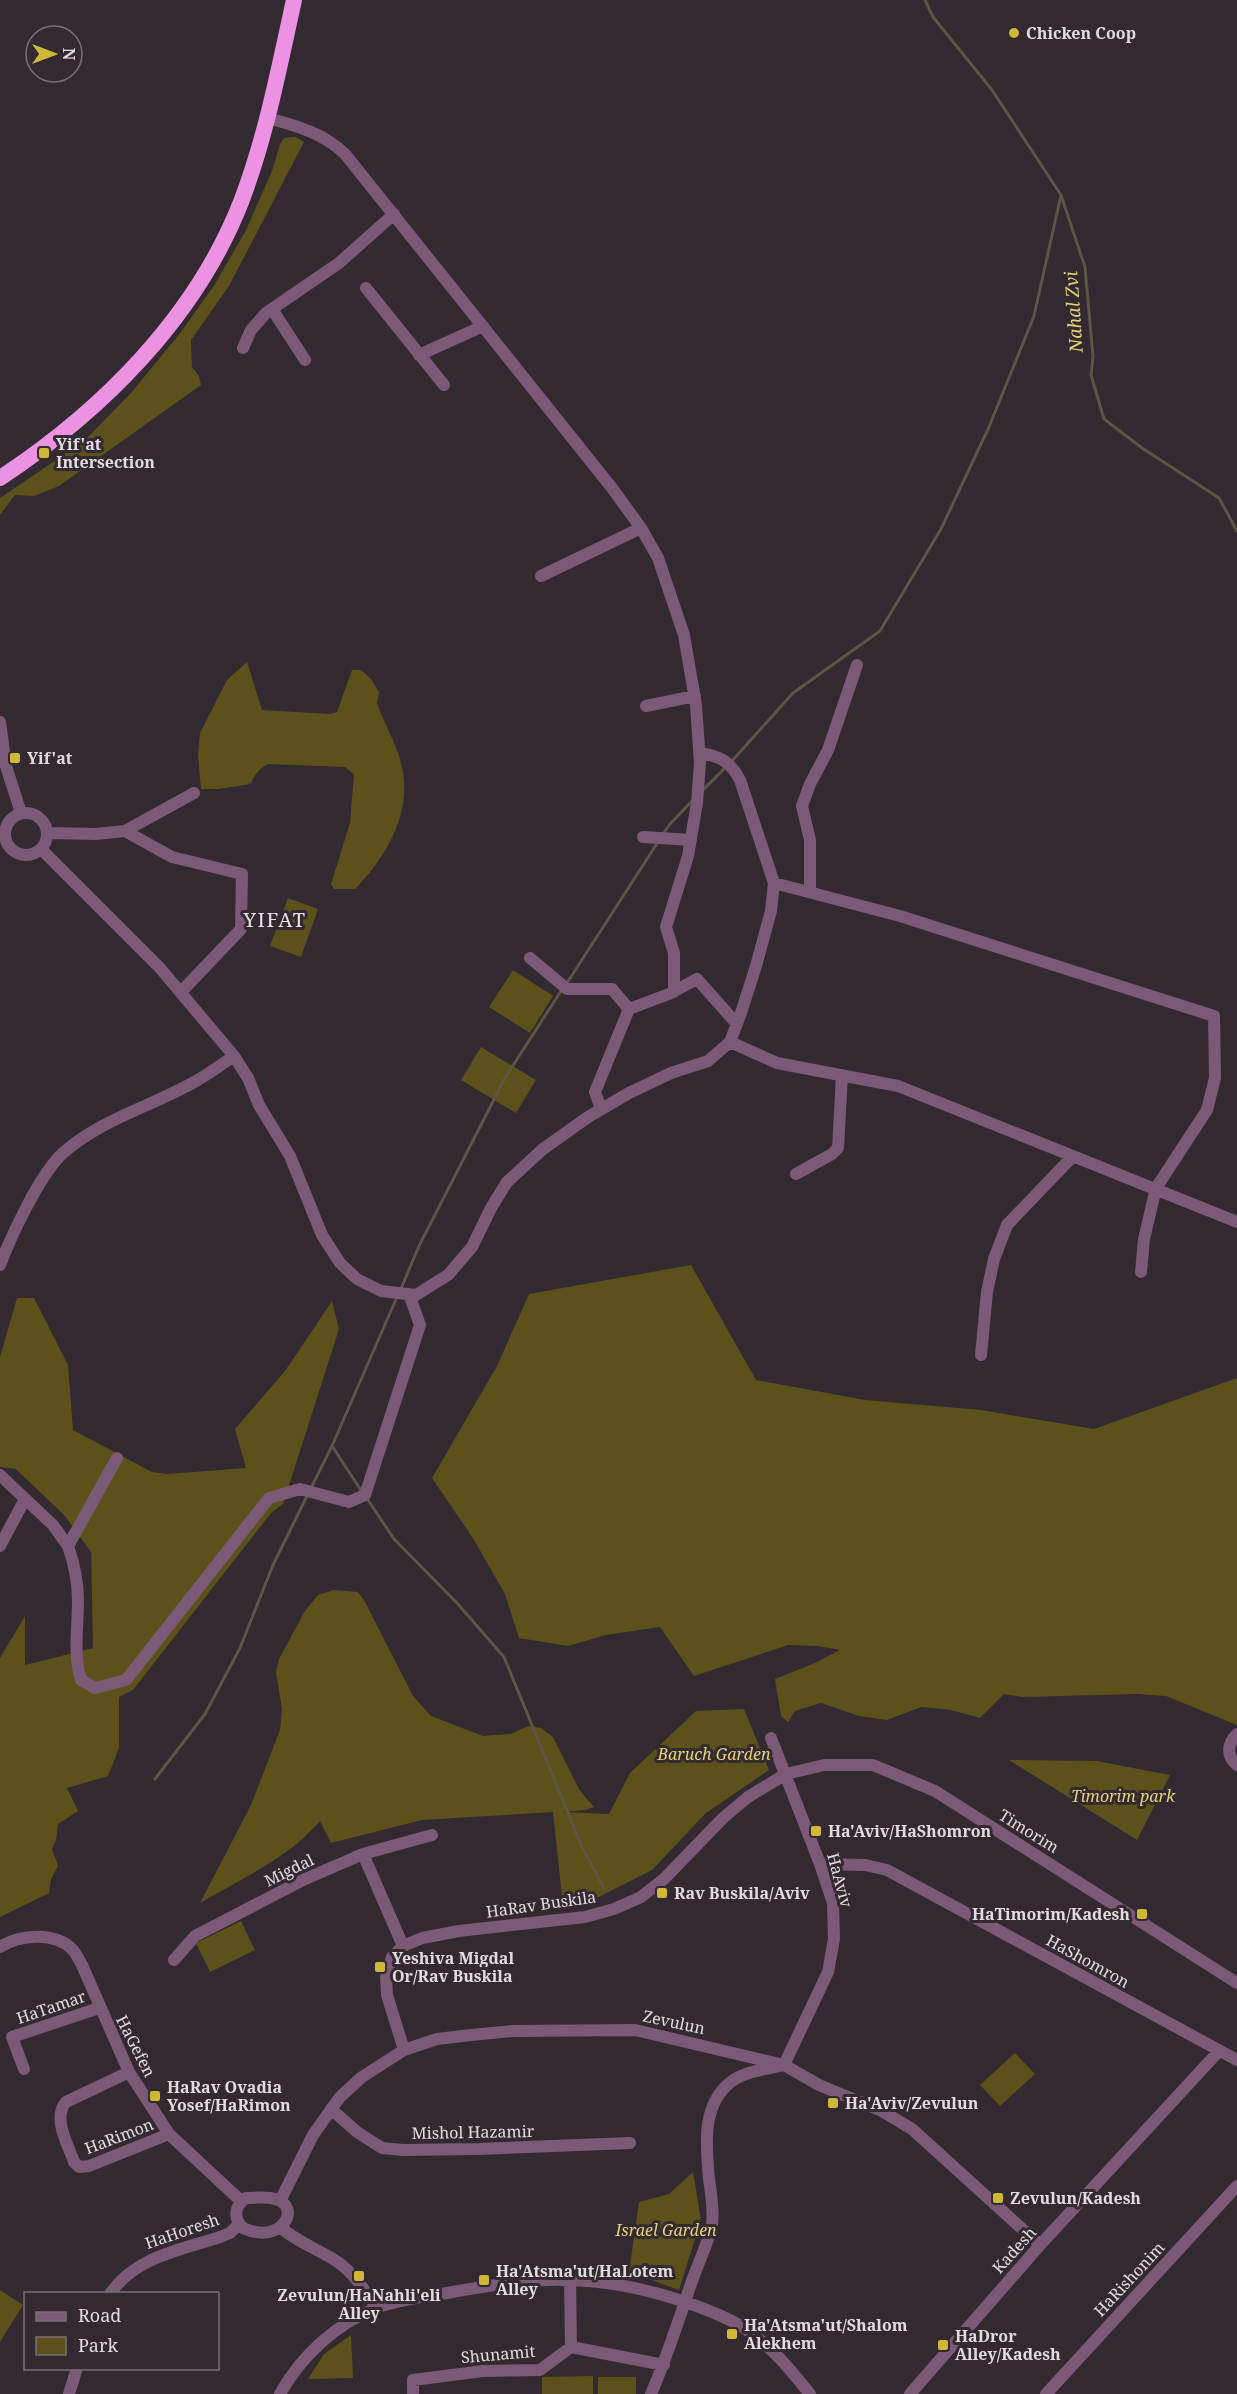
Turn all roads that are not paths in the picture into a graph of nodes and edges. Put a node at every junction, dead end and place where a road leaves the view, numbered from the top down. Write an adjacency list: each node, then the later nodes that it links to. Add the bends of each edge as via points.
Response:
1 (294, 0): 2 (highway)
2 (268, 118): 3 (street, via 313,132 335,145); 11 (highway, via 241,203 223,243 174,320 122,380)
3 (394, 214): 5 (street, via 339,264); 6 (street)
4 (366, 288): 8 (street)
5 (272, 309): 7 (street, via 251,330); 9 (street)
6 (483, 326): 8 (street); 14 (street)
7 (243, 348)
8 (420, 355): 10 (street)
9 (304, 360)
10 (444, 385)
11 (92, 407): 12 (highway); 13 (highway)
12 (0, 468)
13 (0, 478)
14 (641, 528): 15 (street); 17 (street, via 658,558 672,596)
15 (541, 576)
16 (857, 664): 30 (street, via 828,750 802,806 810,840)
17 (695, 696): 18 (street); 20 (street)
18 (646, 706)
19 (0, 722): 22 (street, via 6,766)
20 (700, 753): 27 (street); 29 (street, via 720,757 735,769)
21 (194, 794): 23 (street)
22 (21, 813): 24 (street, via 41,819); 25 (street, via 11,819)
23 (125, 831): 24 (street); 32 (street, via 172,856 242,874 241,929)
24 (46, 833): 28 (street)
25 (2, 836): 28 (street, via 16,852 29,855)
26 (643, 837): 27 (street)
27 (691, 840): 33 (street, via 666,927 674,952)
28 (41, 849): 32 (street)
29 (774, 883): 30 (street); 35 (street, via 771,911)
30 (810, 892): 42 (street, via 900,916 1214,1016 1215,1078 1207,1110)
31 (530, 957): 34 (street, via 567,989 612,989)
32 (181, 992): 37 (street)
33 (674, 992): 34 (street); 35 (street, via 697,979)
34 (629, 1009): 39 (street, via 595,1092)
35 (737, 1024): 36 (street)
36 (730, 1042): 38 (street, via 777,1063); 39 (street, via 708,1061 670,1073)
37 (234, 1056): 44 (street, via 196,1082 104,1126 64,1153 49,1169); 46 (street, via 290,1156 322,1235 340,1263 357,1279 381,1291)
38 (842, 1075): 40 (street, via 898,1086); 41 (street, via 838,1148)
39 (601, 1109): 46 (street, via 543,1149 507,1182 472,1247 448,1275 416,1295)
40 (1073, 1156): 42 (street); 47 (street, via 1007,1226 987,1292)
41 (796, 1174)
42 (1156, 1188): 43 (street); 45 (street, via 1144,1239)
43 (1237, 1222)
44 (0, 1264)
45 (1142, 1272)
46 (409, 1294): 52 (street, via 420,1325 365,1495 349,1502 300,1489 269,1498 126,1680 95,1688 81,1680 76,1665 77,1580)
47 (981, 1354)
48 (117, 1458): 52 (street)
49 (0, 1475): 50 (street)
50 (25, 1499): 51 (street); 52 (street, via 53,1525)
51 (0, 1546)
52 (68, 1546)
53 (1237, 1734): 55 (street, via 1228,1750)
54 (771, 1738): 56 (street, HaAviv)
55 (1237, 1765)
56 (786, 1774): 59 (street, HaAviv); 60 (street, HaRav Buskila, via 723,1818 641,1897 585,1917 459,1931); 63 (street, Timorim, via 824,1765 873,1765 935,1791)
57 (432, 1835): 58 (street, Migdal)
58 (363, 1854): 60 (street); 62 (street, Migdal, via 195,1936)
59 (820, 1864): 66 (street, HaShomron, via 865,1864 887,1870); 68 (street, HaAviv, via 833,1903 834,1939 828,1972)
60 (404, 1946): 65 (street, via 392,1957 386,1977 387,1995)
61 (0, 1947): 64 (street, HaGefen, via 32,1937 59,1940 72,1949 82,1965)
62 (174, 1960)
63 (1237, 1983)
64 (99, 2008): 69 (street, HaTamar, via 12,2037); 70 (street, HaGefen)
65 (404, 2050): 68 (street, Zevulun, via 437,2039 513,2031 635,2030); 71 (street, Zevulun, via 362,2078)
66 (1219, 2051): 67 (street, HaShomron); 79 (street, Kadesh)
67 (1237, 2060)
68 (784, 2065): 79 (street, Zevulun, via 912,2129); 82 (street, via 732,2080 711,2108 706,2152 712,2225)
69 (24, 2069)
70 (129, 2072): 72 (street, HaGefen); 72 (street, HaRimon, via 60,2108 59,2118 74,2162 80,2167 89,2166)
71 (331, 2109): 73 (street, Mishol Hazamir, via 382,2148); 76 (street, Zevulun, via 312,2135)
72 (169, 2134): 75 (street, HaGefen)
73 (630, 2143)
74 (1237, 2186): 93 (street, HaRishonim)
75 (241, 2201): 76 (street); 77 (street, via 236,2210)
76 (280, 2201): 78 (street, via 287,2214)
77 (239, 2224): 78 (street, via 248,2230 272,2232); 81 (street, HaHoresh, via 220,2237 141,2263)
78 (281, 2228): 83 (street, via 336,2260)
79 (1040, 2245): 92 (street, Kadesh)
80 (570, 2279): 82 (street, via 624,2284); 83 (street, via 506,2282); 84 (street)
81 (111, 2292)
82 (685, 2301): 85 (street); 91 (street, via 751,2332 784,2362)
83 (376, 2308): 88 (street, via 339,2328 316,2347)
84 (571, 2347): 85 (street); 89 (street, Shunamit, via 540,2370 483,2371 413,2380)
85 (664, 2366): 90 (street)
86 (76, 2370): 87 (street)
87 (69, 2394)
88 (280, 2394)
89 (413, 2394)
90 (651, 2394)
91 (810, 2394)
92 (910, 2394)
93 (1046, 2394)

